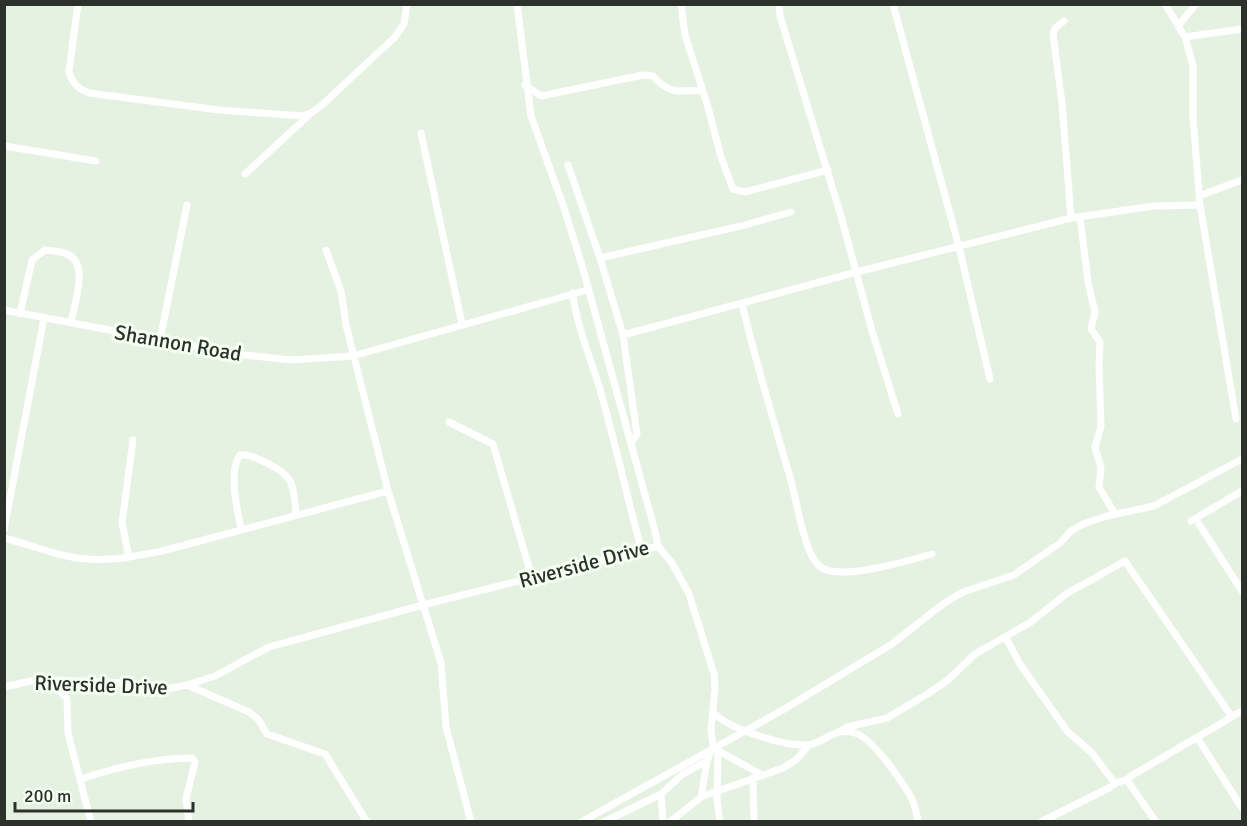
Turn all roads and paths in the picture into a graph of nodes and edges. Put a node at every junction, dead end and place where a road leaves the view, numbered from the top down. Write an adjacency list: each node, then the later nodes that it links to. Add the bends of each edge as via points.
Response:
1 (78, 4): 16 (street, via 69,71 71,80 81,90 219,110)
2 (407, 4): 15 (street, via 404,24 394,38)
3 (517, 4): 13 (street, Riverside Drive)
4 (681, 4): 14 (street, via 685,35)
5 (779, 4): 22 (street)
6 (893, 4): 31 (street)
7 (1165, 4): 10 (street)
8 (1196, 4): 10 (street)
9 (1064, 21): 30 (street, via 1053,34)
10 (1178, 26): 12 (street)
11 (1242, 29): 12 (street)
12 (1185, 37): 25 (street, via 1193,66)
13 (525, 85): 14 (street, via 541,96 643,75 653,76 671,91); 35 (street, Riverside Drive, via 531,116 563,205)
14 (702, 90): 22 (street, via 733,189 745,192)
15 (311, 113): 16 (street); 17 (street)
16 (293, 115): 17 (street)
17 (293, 130): 23 (street)
18 (421, 133): 42 (street)
19 (4, 146): 20 (street)
20 (96, 161)
21 (568, 165): 33 (street)
22 (828, 170): 34 (street)
23 (245, 174)
24 (1242, 180): 25 (street)
25 (1199, 196): 27 (street)
26 (187, 205): 44 (street)
27 (1200, 205): 29 (street, via 1154,206); 48 (street)
28 (791, 212): 33 (street)
29 (1080, 217): 30 (street); 56 (street, via 1095,312 1090,329 1100,342 1101,426 1095,447 1101,468 1099,487)
30 (1071, 218): 31 (street)
31 (959, 247): 34 (street); 46 (street)
32 (326, 250): 45 (street, via 341,291)
33 (600, 258): 43 (street)
34 (857, 272): 37 (street); 47 (street)
35 (587, 290): 36 (street, Shannon Road); 51 (street, Riverside Drive)
36 (573, 293): 42 (street, Shannon Road); 61 (street)
37 (742, 304): 43 (street); 62 (street, via 806,542 817,564 835,572 851,572)
38 (4, 310): 39 (street, Shannon Road)
39 (20, 314): 40 (street, Shannon Road); 41 (street, via 32,260 45,250 68,254 78,265 80,275)
40 (44, 318): 41 (street, Shannon Road); 58 (street)
41 (70, 322): 44 (street, Shannon Road)
42 (462, 324): 45 (street, Shannon Road)
43 (623, 335): 51 (street, via 637,434)
44 (160, 340): 45 (street, Shannon Road, via 291,360)
45 (353, 356): 53 (street)
46 (990, 379)
47 (898, 414)
48 (1236, 419)
49 (449, 422): 64 (street, via 493,444)
50 (133, 440): 63 (street, via 122,523)
51 (632, 444): 60 (street, Riverside Drive)
52 (1242, 459): 56 (street, via 1154,506)
53 (388, 491): 55 (street); 66 (street)
54 (1242, 491): 65 (street, via 1195,522)
55 (296, 514): 57 (street); 57 (street, via 290,480 261,460 240,455 234,485)
56 (1115, 514): 74 (street, via 1071,531 1014,575 963,592 892,644)
57 (240, 528): 63 (street)
58 (4, 530)
59 (4, 538): 63 (street, via 86,559)
60 (658, 546): 61 (street, Riverside Drive); 72 (street, via 684,582 694,605 714,674)
61 (642, 552): 64 (street, Riverside Drive)
62 (932, 554)
63 (129, 557)
64 (532, 578): 66 (street, Riverside Drive)
65 (1242, 591)
66 (423, 605): 69 (street, Riverside Drive, via 269,647); 93 (street, via 441,663 446,728)
67 (1006, 638): 73 (street, via 1066,594 1125,561); 75 (street, via 975,654 948,680 887,718); 84 (street, via 1067,731 1092,753)
68 (50, 680): 69 (street, Riverside Drive, via 130,683 161,690); 70 (street, Riverside Drive); 82 (street, via 67,699 68,734)
69 (187, 686): 92 (street, via 249,712 267,734 325,754)
70 (4, 687)
71 (1242, 711): 73 (street)
72 (713, 712): 74 (street, via 724,722); 78 (street)
73 (1232, 717): 76 (street)
74 (747, 731): 77 (street); 78 (street)
75 (840, 731): 77 (street); 99 (street, via 861,735 882,757 911,799)
76 (1198, 739): 83 (street); 88 (street)
77 (809, 745): 80 (street, via 792,763)
78 (715, 749): 79 (street); 80 (street); 85 (street); 94 (street)
79 (707, 761): 86 (street, via 683,774); 87 (street)
80 (762, 775): 81 (street)
81 (753, 778): 85 (street); 98 (street)
82 (81, 779): 90 (street); 91 (street, via 112,768 192,758 195,762 186,799)
83 (1127, 780): 84 (street); 101 (street)
84 (1114, 782): 100 (street)
85 (717, 792): 87 (street); 97 (street)
86 (661, 794): 95 (street); 96 (street)
87 (701, 797): 89 (street)
88 (1242, 808)
89 (674, 820)
90 (91, 822)
91 (189, 822)
92 (367, 822)
93 (471, 822)
94 (581, 822)
95 (604, 822)
96 (663, 822)
97 (720, 822)
98 (754, 822)
99 (918, 822)
100 (1041, 822)
101 (1156, 822)

